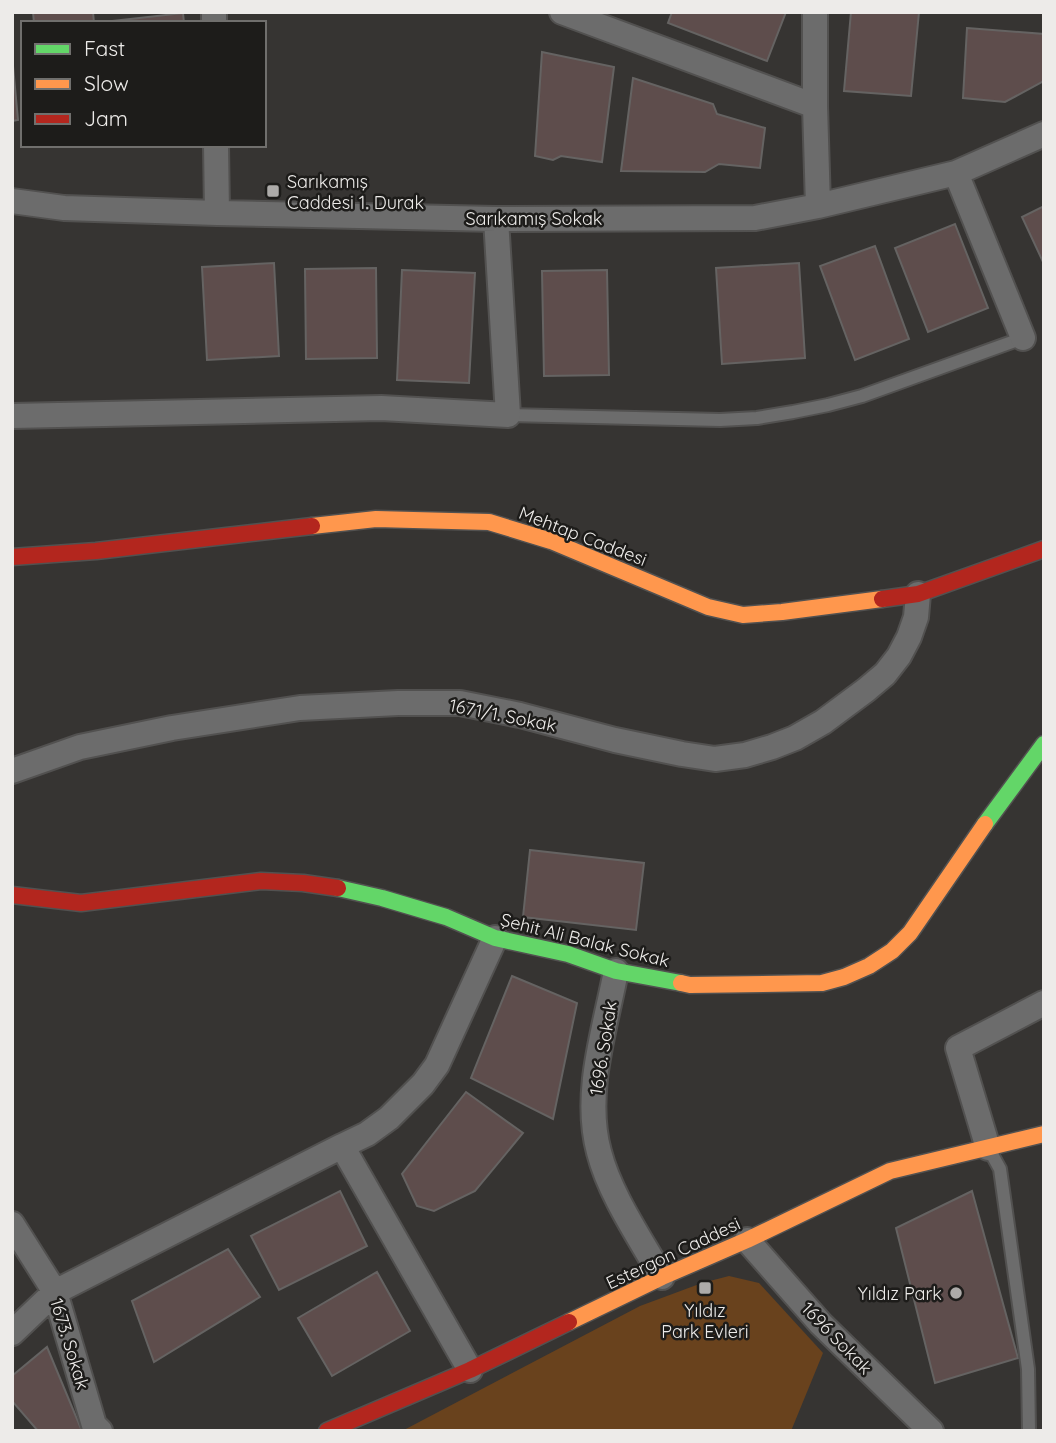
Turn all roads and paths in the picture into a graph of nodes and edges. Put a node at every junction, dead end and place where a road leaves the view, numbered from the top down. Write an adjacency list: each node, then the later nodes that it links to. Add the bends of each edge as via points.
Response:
1 (562, 12): 3 (street)
2 (815, 12): 3 (street)
3 (815, 106): 8 (street)
4 (1044, 134): 6 (street, Sarıkamış Sokak)
5 (216, 147): 9 (street)
6 (956, 173): 8 (street, Sarıkamış Sokak); 11 (street)
7 (12, 201): 9 (street, Sarıkamış Sokak, via 64,208)
8 (818, 206): 10 (street, Sarıkamış Sokak, via 755,218)
9 (217, 213): 10 (street, Sarıkamış Sokak)
10 (496, 219): 12 (street)
11 (1023, 338): 12 (lane, via 862,396 793,412 720,420)
12 (508, 415): 13 (street, via 381,408)
13 (12, 416)
14 (1044, 549): 16 (street, Mehtap Caddesi)
15 (12, 557): 16 (street, Mehtap Caddesi, via 376,519 489,522 551,541 708,607 743,615)
16 (918, 594): 18 (street, 1671/1. Sokak, via 909,637 885,674 804,733 745,755 715,759 682,754 460,703 398,703 300,708 172,728 80,747)
17 (1044, 744): 21 (street, Şehit Ali Balak Sokak, via 910,933 869,966 822,983 690,985)
18 (12, 771)
19 (12, 895): 20 (street, Şehit Ali Balak Sokak, via 81,903 261,881 303,883 382,898)
20 (495, 938): 21 (street, Şehit Ali Balak Sokak, via 568,954); 24 (street, via 437,1065 389,1118)
21 (616, 971): 28 (street, 1696. Sokak, via 596,1072 593,1114 599,1152 615,1193)
22 (1044, 1003): 25 (street, via 958,1048)
23 (1044, 1134): 25 (street, Estergon Caddesi)
24 (342, 1146): 29 (street); 31 (street)
25 (988, 1148): 27 (street, Estergon Caddesi, via 890,1171); 35 (lane, via 1000,1169 1028,1369)
26 (12, 1224): 29 (street, 1673. Sokak)
27 (747, 1240): 28 (street, Estergon Caddesi); 34 (street, 1696 Sokak, via 821,1324)
28 (662, 1277): 31 (street, Estergon Caddesi)
29 (55, 1292): 30 (street); 33 (street, 1673. Sokak, via 94,1425)
30 (12, 1333)
31 (470, 1370): 32 (street, Estergon Caddesi)
32 (338, 1429)
33 (100, 1431)
34 (931, 1431)
35 (1029, 1431)

